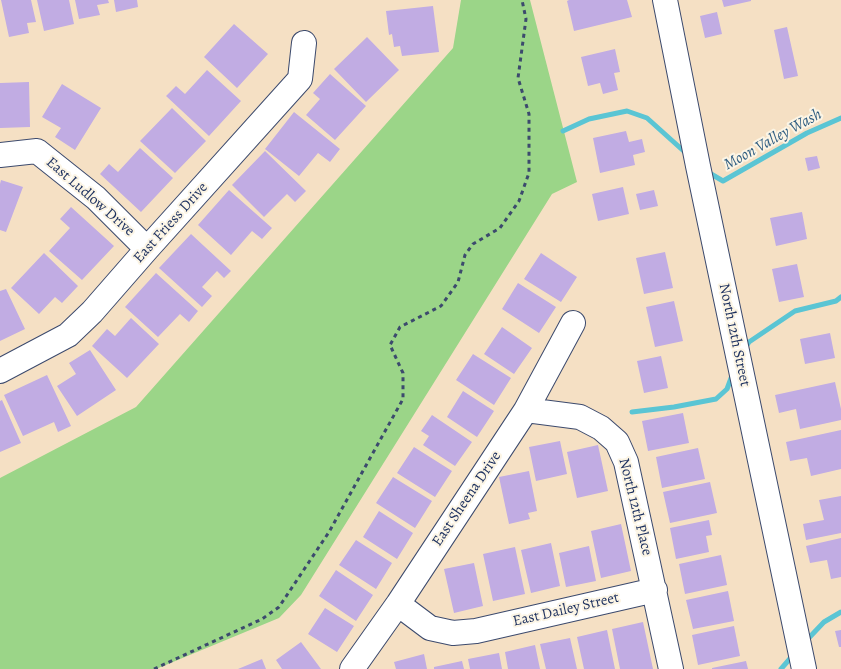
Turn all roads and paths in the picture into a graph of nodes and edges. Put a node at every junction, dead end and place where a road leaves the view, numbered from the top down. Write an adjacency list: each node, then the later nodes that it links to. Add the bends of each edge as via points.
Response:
1 (522, 0): 11 (path, via 526,19 518,78 529,114 530,173 519,201 500,228 473,244 465,255 458,282 441,306 400,327 390,345 404,373 403,399 329,532 279,607 262,619)
2 (666, 0): 14 (street, North 12th Street)
3 (304, 43): 5 (street, East Friess Drive, via 300,79)
4 (0, 155): 5 (street, East Ludlow Drive, via 37,151 96,198)
5 (147, 249): 7 (street, East Friess Drive, via 68,336)
6 (573, 324): 8 (street, East Sheena Drive)
7 (0, 371)
8 (526, 410): 9 (street, North 12th Place, via 580,417 601,428 617,442 626,462); 10 (street, East Sheena Drive)
9 (656, 590): 10 (street, East Dailey Street, via 476,631 452,633 430,628); 13 (street, North 12th Place)
10 (398, 604): 12 (street, East Sheena Drive)
11 (154, 669)
12 (352, 669)
13 (671, 669)
14 (804, 669)

